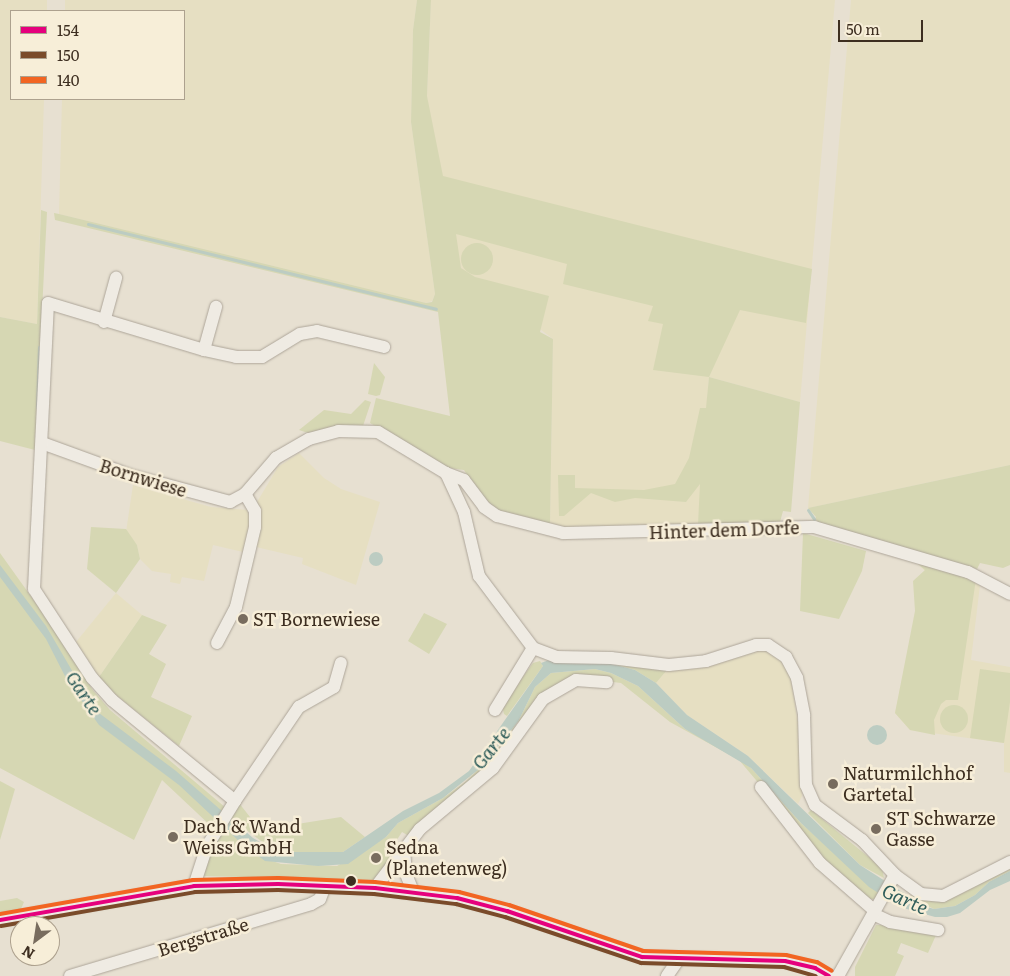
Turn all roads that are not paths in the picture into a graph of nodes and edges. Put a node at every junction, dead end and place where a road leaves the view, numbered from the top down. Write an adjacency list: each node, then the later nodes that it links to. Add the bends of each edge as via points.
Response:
1 (116, 278): 3 (street)
2 (216, 307): 5 (street)
3 (104, 322): 5 (street); 6 (street, via 48,303)
4 (384, 348): 5 (street, via 317,331 300,334 262,357)
5 (204, 350)
6 (42, 443): 8 (street, Bornwiese, via 130,475 214,500 230,502); 16 (street, via 34,589 92,678 112,700)
7 (446, 473): 8 (street, via 378,432 338,431 309,439 283,453 263,470); 9 (street, Hinter dem Dorfe, via 464,480 484,507 497,516 563,534 814,527 978,576); 11 (street, via 464,512 479,576)
8 (245, 494): 10 (street, via 255,511 255,527 236,608)
9 (1010, 594)
10 (217, 644)
11 (534, 648): 14 (street); 19 (street, via 556,657 611,658 669,666 706,661 756,645 777,649 789,661 799,685 808,796 815,805 874,850)
12 (341, 663): 16 (street, via 338,683 299,707)
13 (607, 682): 17 (street, via 576,680 543,699 493,768 420,829)
14 (495, 710)
15 (761, 787): 24 (street, via 820,863)
16 (235, 801): 20 (street, via 197,868)
17 (404, 850): 22 (street); 23 (street, via 406,874)
18 (1010, 862): 19 (street, via 940,896 916,892)
19 (893, 879): 24 (street)
20 (194, 886): 21 (street); 25 (street)
21 (325, 886): 22 (street); 28 (street, Bergstraße, via 320,899 311,904)
22 (375, 888): 23 (street)
23 (413, 891): 27 (street, via 507,911 626,953)
24 (876, 909): 26 (street, via 890,922); 31 (street)
25 (0, 920)
26 (938, 930)
27 (679, 959): 29 (street); 30 (street, via 785,961 815,968)
28 (70, 976)
29 (667, 976)
30 (829, 976)
31 (838, 976)

